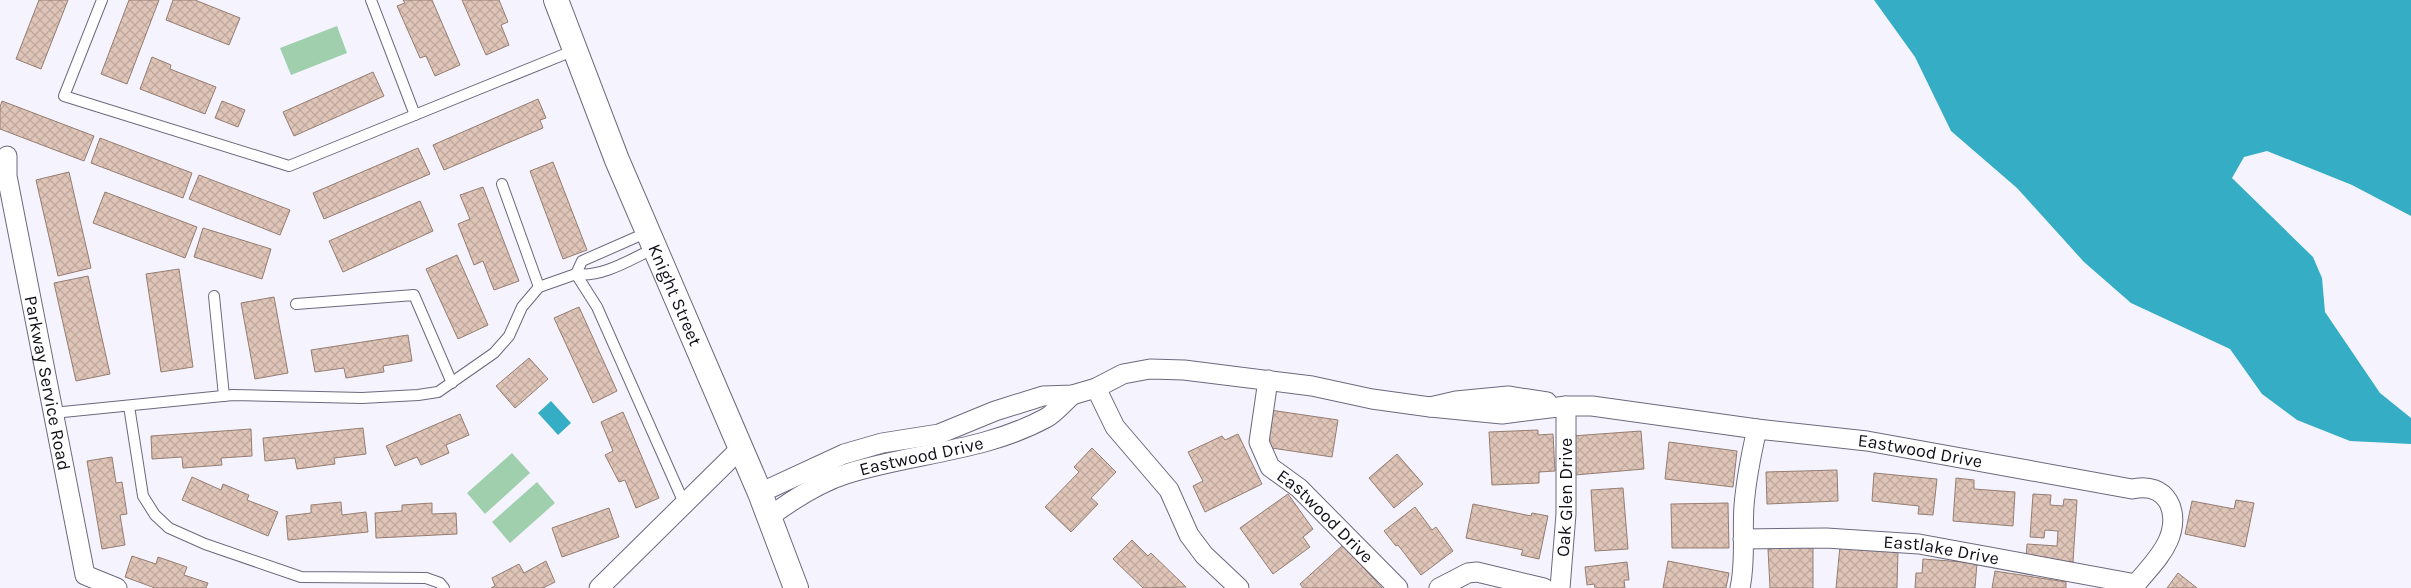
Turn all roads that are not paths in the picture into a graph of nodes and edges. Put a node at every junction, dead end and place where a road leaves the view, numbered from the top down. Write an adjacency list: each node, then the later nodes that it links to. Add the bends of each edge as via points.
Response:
1 (102, 0): 5 (lane, via 64,96 289,166)
2 (370, 0): 5 (lane)
3 (556, 0): 4 (street, Knight Street)
4 (575, 50): 5 (lane); 8 (street, Knight Street)
5 (416, 115)
6 (7, 156): 20 (street, Parkway Service Road, via 7,176)
7 (502, 184): 10 (lane)
8 (652, 240): 9 (lane, via 603,271 588,276); 9 (lane, via 582,261); 22 (street, Knight Street)
9 (576, 274): 10 (lane); 24 (lane, via 597,308)
10 (540, 288): 14 (lane, via 522,307 509,336 494,353)
11 (214, 296): 17 (lane)
12 (296, 304): 14 (lane, via 414,295)
13 (1268, 380): 15 (street, Eastwood Drive, via 1150,369 1123,374); 19 (street, Eastwood Drive, via 1430,407 1508,396); 34 (street, Eastwood Drive, via 1259,442 1270,467 1299,488)
14 (452, 382): 17 (lane, via 438,392 418,395 362,398)
15 (1096, 388): 16 (street, Eastwood Drive); 33 (street, via 1115,427 1169,490 1189,535 1204,555)
16 (1072, 395): 23 (street, Eastwood Drive, via 1043,396 982,415 952,430 844,454); 25 (street, Eastwood Drive, via 1048,417 1021,429 959,450 843,475)
17 (224, 396): 18 (lane)
18 (129, 406): 20 (lane); 30 (lane, via 143,496 154,516 169,528 301,577 426,578)
19 (1566, 406): 21 (street, Eastwood Drive, via 1592,406); 36 (street, Oak Glen Drive, via 1566,514)
20 (53, 413): 29 (street, Parkway Service Road, via 85,575)
21 (1757, 429): 26 (street, via 1749,464); 28 (street, Eastwood Drive, via 1867,441 2132,489 2158,490 2171,508 2169,539)
22 (741, 448): 23 (street, Knight Street); 24 (street)
23 (760, 493): 25 (street, Knight Street)
24 (684, 503): 31 (street)
25 (769, 517): 32 (street, Knight Street)
26 (1743, 539): 28 (street, Eastlake Drive, via 1836,538 1918,544); 37 (street, via 1744,572)
27 (1452, 585): 35 (street, via 1477,572)
28 (2135, 586)
29 (117, 588)
30 (444, 588)
31 (599, 588)
32 (796, 588)
33 (1239, 588)
34 (1398, 588)
35 (1544, 588)
36 (1560, 588)
37 (1740, 588)

